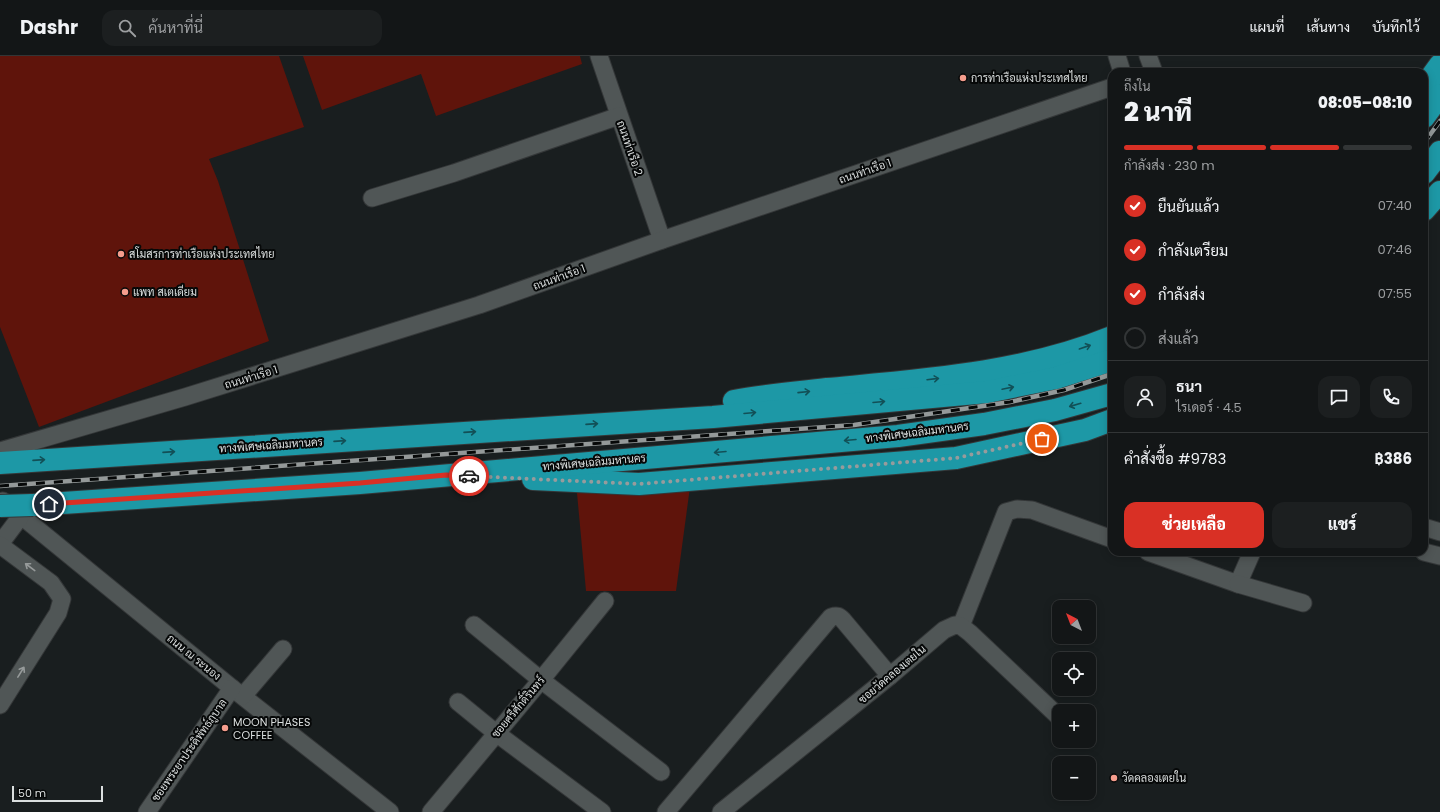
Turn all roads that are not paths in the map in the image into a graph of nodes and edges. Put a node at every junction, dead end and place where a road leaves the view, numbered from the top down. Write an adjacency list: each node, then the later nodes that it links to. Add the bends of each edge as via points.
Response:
1 (599, 56): 11 (street, ถนนท่าเรือ 2)
2 (1117, 56): 5 (street)
3 (1148, 56): 6 (street)
4 (1440, 65): 7 (highway)
5 (1121, 68)
6 (1152, 68)
7 (1428, 82)
8 (1108, 88): 17 (street, ถนนท่าเรือ 1)
9 (1440, 95): 10 (highway)
10 (1428, 112)
11 (619, 116): 15 (street, via 454,173); 17 (street, ถนนท่าเรือ 2)
12 (1440, 152): 13 (highway)
13 (1428, 168)
14 (1440, 192): 16 (highway)
15 (372, 198)
16 (1428, 206)
17 (662, 240): 23 (street, ถนนท่าเรือ 1, via 490,301 293,364)
18 (1108, 339): 22 (highway, one-way to 18, via 750,398 930,380 992,371 1057,356)
19 (1108, 361): 22 (highway, ทางพิเศษเฉลิมมหานคร, one-way to 19, via 988,392 1056,378)
20 (1108, 395): 25 (highway, ทางพิเศษเฉลิมมหานคร, one-way to 25, via 1055,410 984,424 898,436)
21 (1108, 421): 25 (highway, via 1085,430 956,458 639,484)
22 (627, 422): 24 (highway, ทางพิเศษเฉลิมมหานคร, one-way to 22)
23 (0, 451)
24 (0, 463)
25 (446, 475): 27 (highway, ทางพิเศษเฉลิมมหานคร, bridge)
26 (0, 498): 28 (street, ถนน ณ ระนอง)
27 (0, 506)
28 (21, 516): 32 (street); 45 (street, ถนน ณ ระนอง)
29 (1428, 528): 30 (street)
30 (1440, 532)
31 (1108, 538): 41 (street, via 1032,510 1017,509 1006,512)
32 (0, 545): 47 (street, one-way to 32, via 58,613 62,599 51,583)
33 (1428, 553): 36 (street)
34 (1159, 556): 37 (street)
35 (1250, 556): 37 (street)
36 (1440, 556)
37 (1238, 584): 39 (street)
38 (605, 601): 44 (street, ซอยศรีศักดิ์รินทร์)
39 (1302, 603)
40 (474, 625): 44 (street)
41 (961, 626): 43 (street, ซอยวัดคลองเตยใน, via 955,625 944,630); 48 (street)
42 (282, 648): 45 (street, ซอยพระยาประดิพัทธ์ภูบาล)
43 (890, 676): 55 (street, via 839,616 831,617); 56 (street, ซอยวัดคลองเตยใน)
44 (541, 680): 49 (street, ซอยศรีศักดิ์รินทร์); 50 (street)
45 (238, 692): 51 (street, ซอยพระยาประดิพัทธ์ภูบาล); 52 (street, ถนน ณ ระนอง)
46 (458, 702): 49 (street)
47 (0, 705)
48 (1052, 710)
49 (496, 733): 53 (street, ซอยศรีศักดิ์รินทร์); 54 (street)
50 (661, 772)
51 (146, 812)
52 (390, 812)
53 (430, 812)
54 (602, 812)
55 (666, 812)
56 (721, 812)

